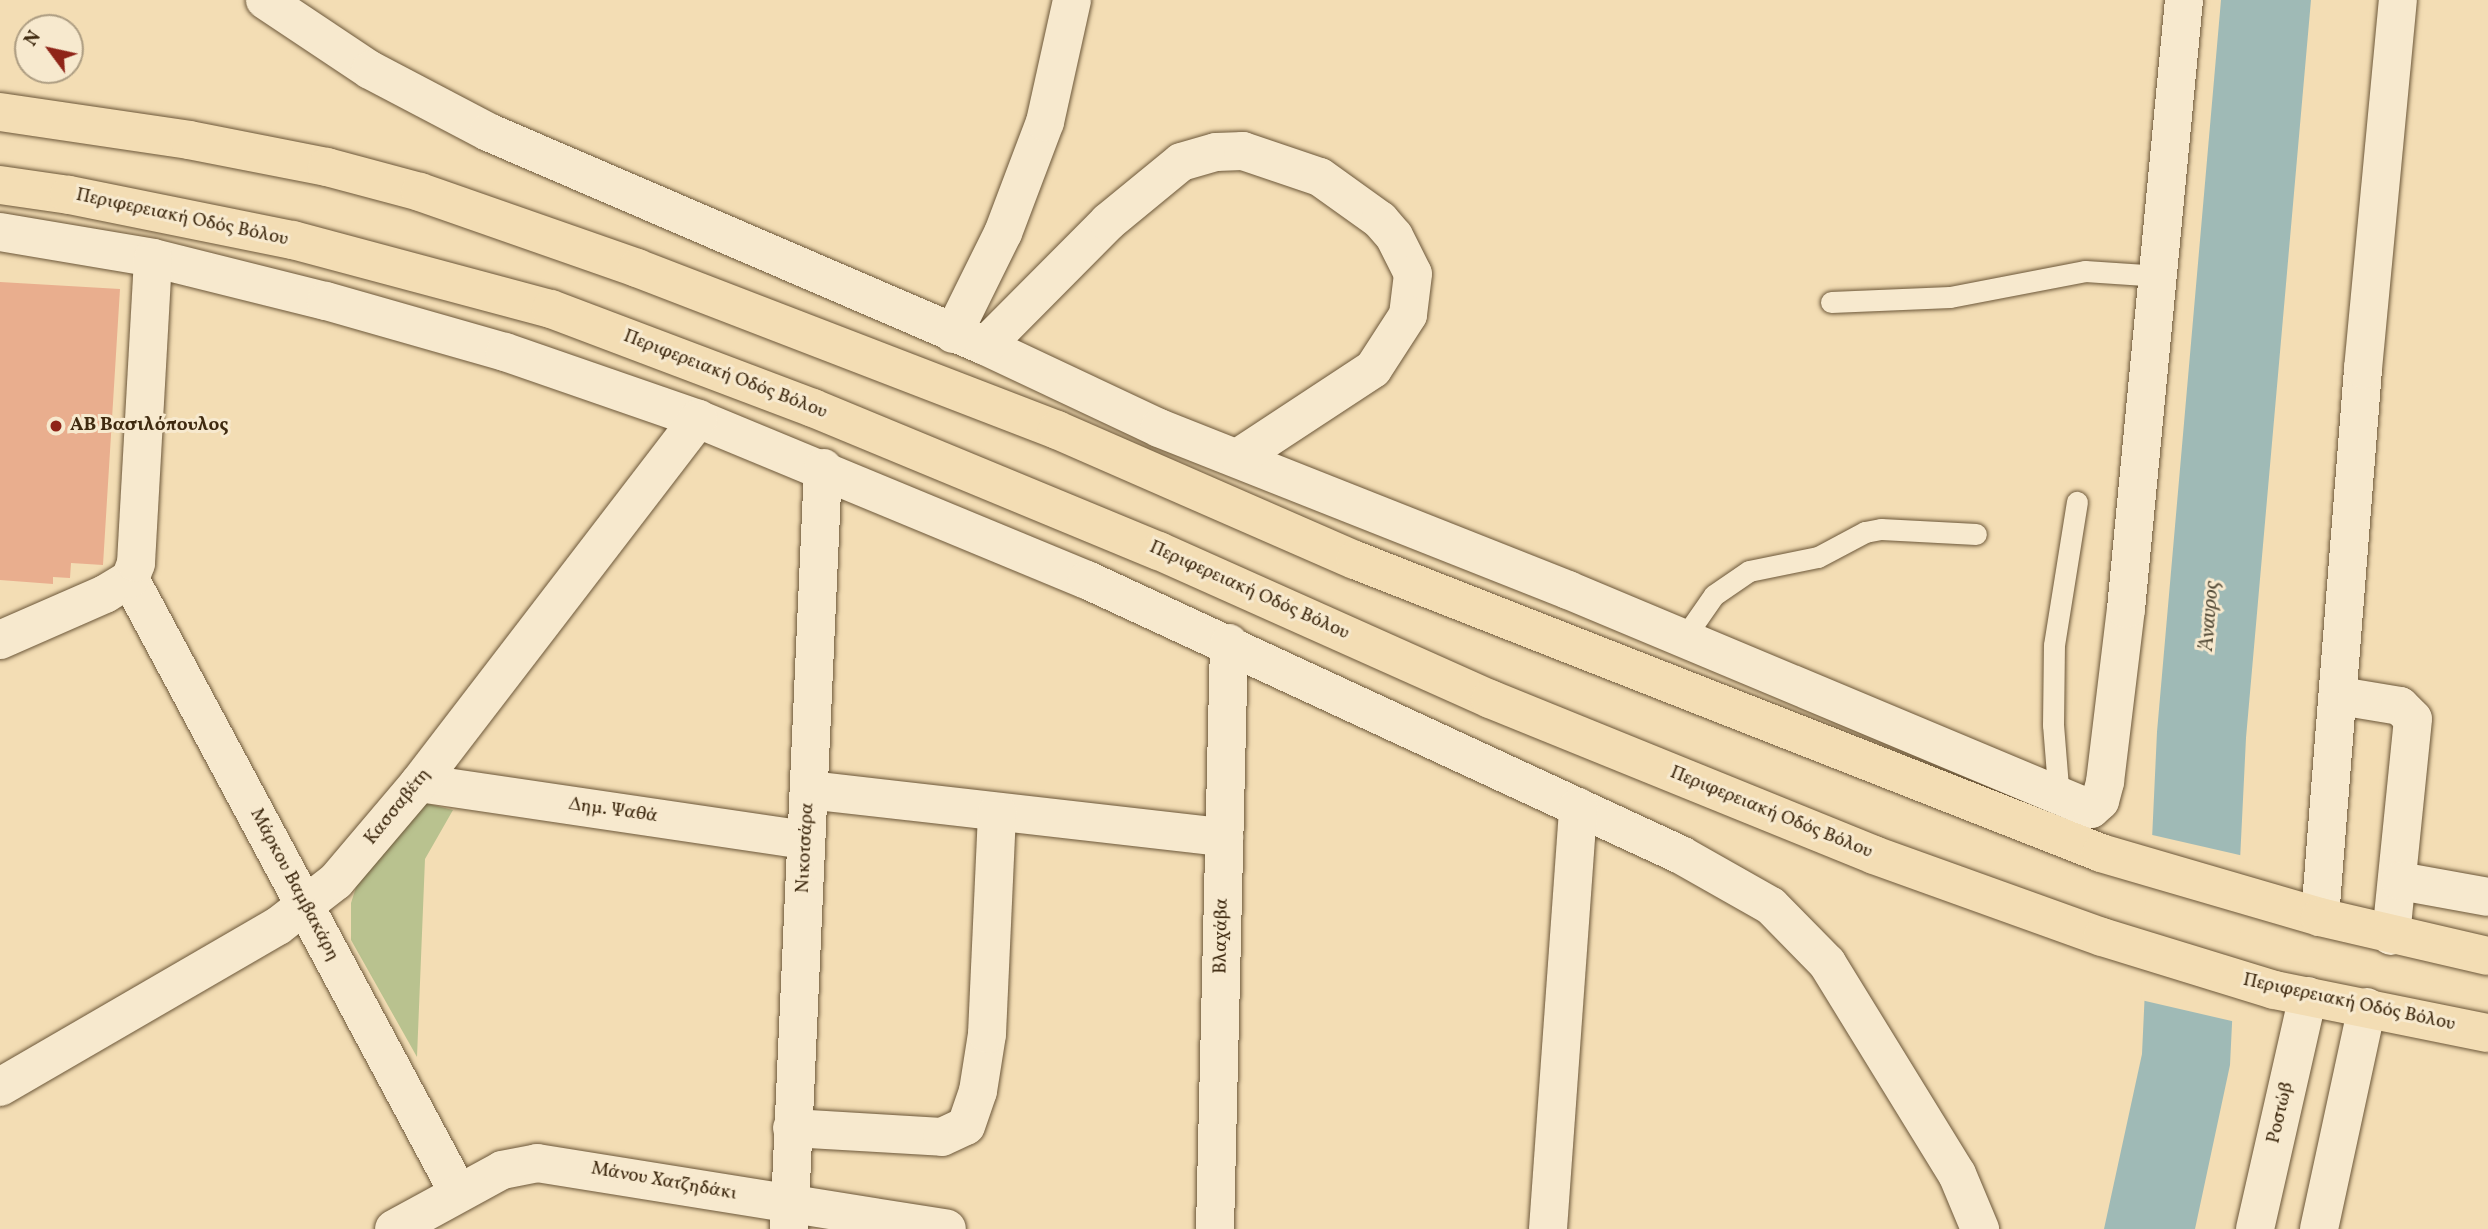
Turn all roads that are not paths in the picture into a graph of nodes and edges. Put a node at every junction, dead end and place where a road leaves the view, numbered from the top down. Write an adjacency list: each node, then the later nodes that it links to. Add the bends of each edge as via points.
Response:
1 (265, 0): 11 (street, via 370,71 488,132)
2 (1072, 0): 11 (street, via 1045,122)
3 (2184, 0): 9 (street)
4 (2398, 0): 21 (street, via 2363,369)
5 (0, 112): 32 (main road, via 327,167 420,192 625,263 1057,430 1355,560 2101,853)
6 (0, 186): 35 (main road, Περιφερειακή Οδός Βόλου, via 69,195 293,240 551,309 941,461 1159,551 1490,699 1874,855 2102,937)
7 (0, 232): 8 (street)
8 (153, 257): 12 (street, via 431,329); 17 (street, via 136,563)
9 (2160, 276): 10 (lane, via 2085,271 1950,298); 24 (street, via 2105,782 2100,801 2091,810)
10 (1831, 302)
11 (969, 340): 13 (street, via 1159,428); 13 (street, via 1181,162 1216,152 1242,151 1320,177 1380,220 1394,236 1413,274 1408,314 1373,369)
12 (698, 419): 14 (street); 22 (street, Κασσαβέτη)
13 (1239, 457): 18 (street)
14 (823, 468): 20 (street); 23 (street, Νικοτσάρα)
15 (2077, 502): 24 (lane, via 2054,645 2053,725)
16 (1976, 534): 18 (lane, via 1881,529 1865,532 1818,557 1749,571 1714,595)
17 (130, 579): 19 (street); 31 (street, Μάρκου Βαμβακάρη)
18 (1684, 638): 24 (street)
19 (0, 640)
20 (1228, 643): 25 (street, via 1438,746); 27 (street, Βλαχάβα)
21 (2340, 696): 29 (street, via 2400,706 2413,719); 32 (street)
22 (419, 783): 28 (street, Δημ. Ψαθά); 31 (street, Κασσαβέτη, via 336,881)
23 (809, 790): 26 (street); 28 (street, Νικοτσάρα)
24 (2059, 799)
25 (1578, 807): 45 (street); 46 (street, via 1727,878 1798,929 1827,963 1911,1096 1956,1174)
26 (997, 811): 27 (street); 39 (street, via 987,1034 978,1091 966,1126 942,1137)
27 (1224, 837): 44 (street, Βλαχάβα)
28 (806, 840): 39 (street, Νικοτσάρα)
29 (2399, 881): 30 (street); 33 (street)
30 (2488, 897)
31 (306, 906): 38 (street, Κασσαβέτη); 40 (street, Μάρκου Βαμβακάρη)
32 (2306, 913): 33 (main road)
33 (2391, 936): 34 (main road)
34 (2488, 956)
35 (2291, 993): 36 (main road, Περιφερειακή Οδός Βόλου); 47 (street, Ροστώβ)
36 (2367, 1007): 37 (main road, Περιφερειακή Οδός Βόλου); 48 (street)
37 (2488, 1033)
38 (0, 1087)
39 (793, 1128): 41 (street, Νικοτσάρα)
40 (458, 1192): 41 (street, Μάνου Χατζηδάκι, via 513,1167 549,1163); 42 (street, Μάνου Χατζηδάκι)
41 (790, 1216): 43 (street, Μάνου Χατζηδάκι)
42 (394, 1229)
43 (947, 1229)
44 (1215, 1229)
45 (1548, 1229)
46 (1980, 1229)
47 (2255, 1229)
48 (2319, 1229)

